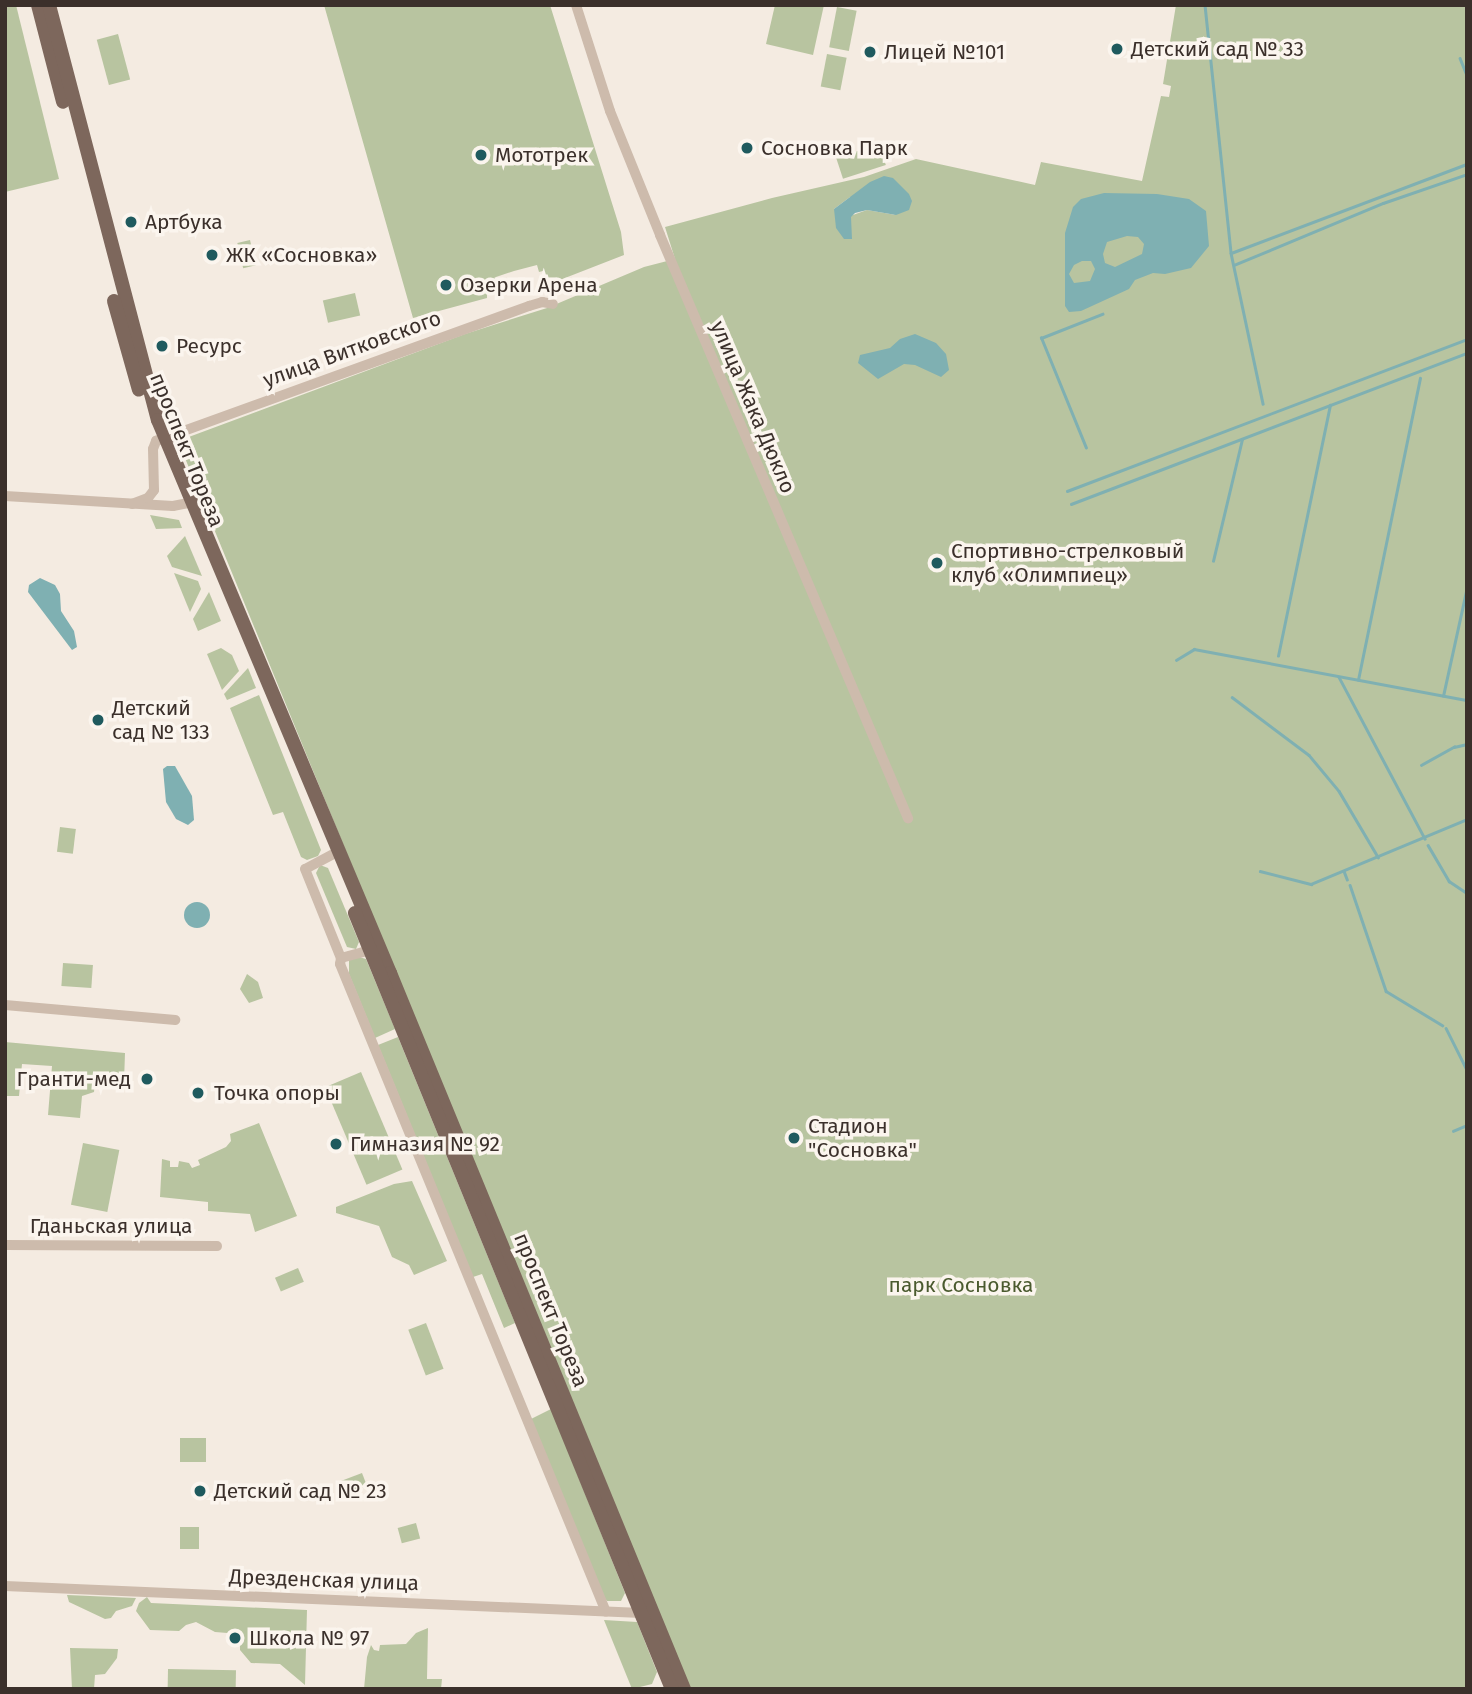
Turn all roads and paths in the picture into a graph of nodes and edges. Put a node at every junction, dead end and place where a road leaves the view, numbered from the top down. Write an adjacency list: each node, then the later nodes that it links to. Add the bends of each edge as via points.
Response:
1 (38, 5): 5 (main road, проспект Тореза, via 133,373)
2 (49, 5): 5 (main road, проспект Тореза)
3 (576, 5): 9 (street, улица Жака Дюкло, via 610,111 660,235)
4 (553, 304): 5 (street, улица Витковского, via 529,306)
5 (161, 439): 7 (street, via 153,449 154,489 148,498); 8 (main road, проспект Тореза)
6 (5, 496): 7 (street)
7 (132, 504): 8 (street)
8 (190, 504): 10 (main road, проспект Тореза)
9 (908, 818)
10 (335, 853): 11 (main road, проспект Тореза); 12 (street, via 305,869)
11 (375, 949): 12 (street); 19 (main road, проспект Тореза); 21 (main road, проспект Тореза)
12 (340, 961): 18 (street)
13 (5, 1005): 14 (street)
14 (175, 1020)
15 (5, 1245): 16 (street, Гданьская улица)
16 (217, 1245)
17 (5, 1586): 18 (street, Дрезденская улица)
18 (606, 1612): 19 (street, Дрезденская улица)
19 (641, 1613): 20 (main road, проспект Тореза)
20 (672, 1689)
21 (684, 1689)

